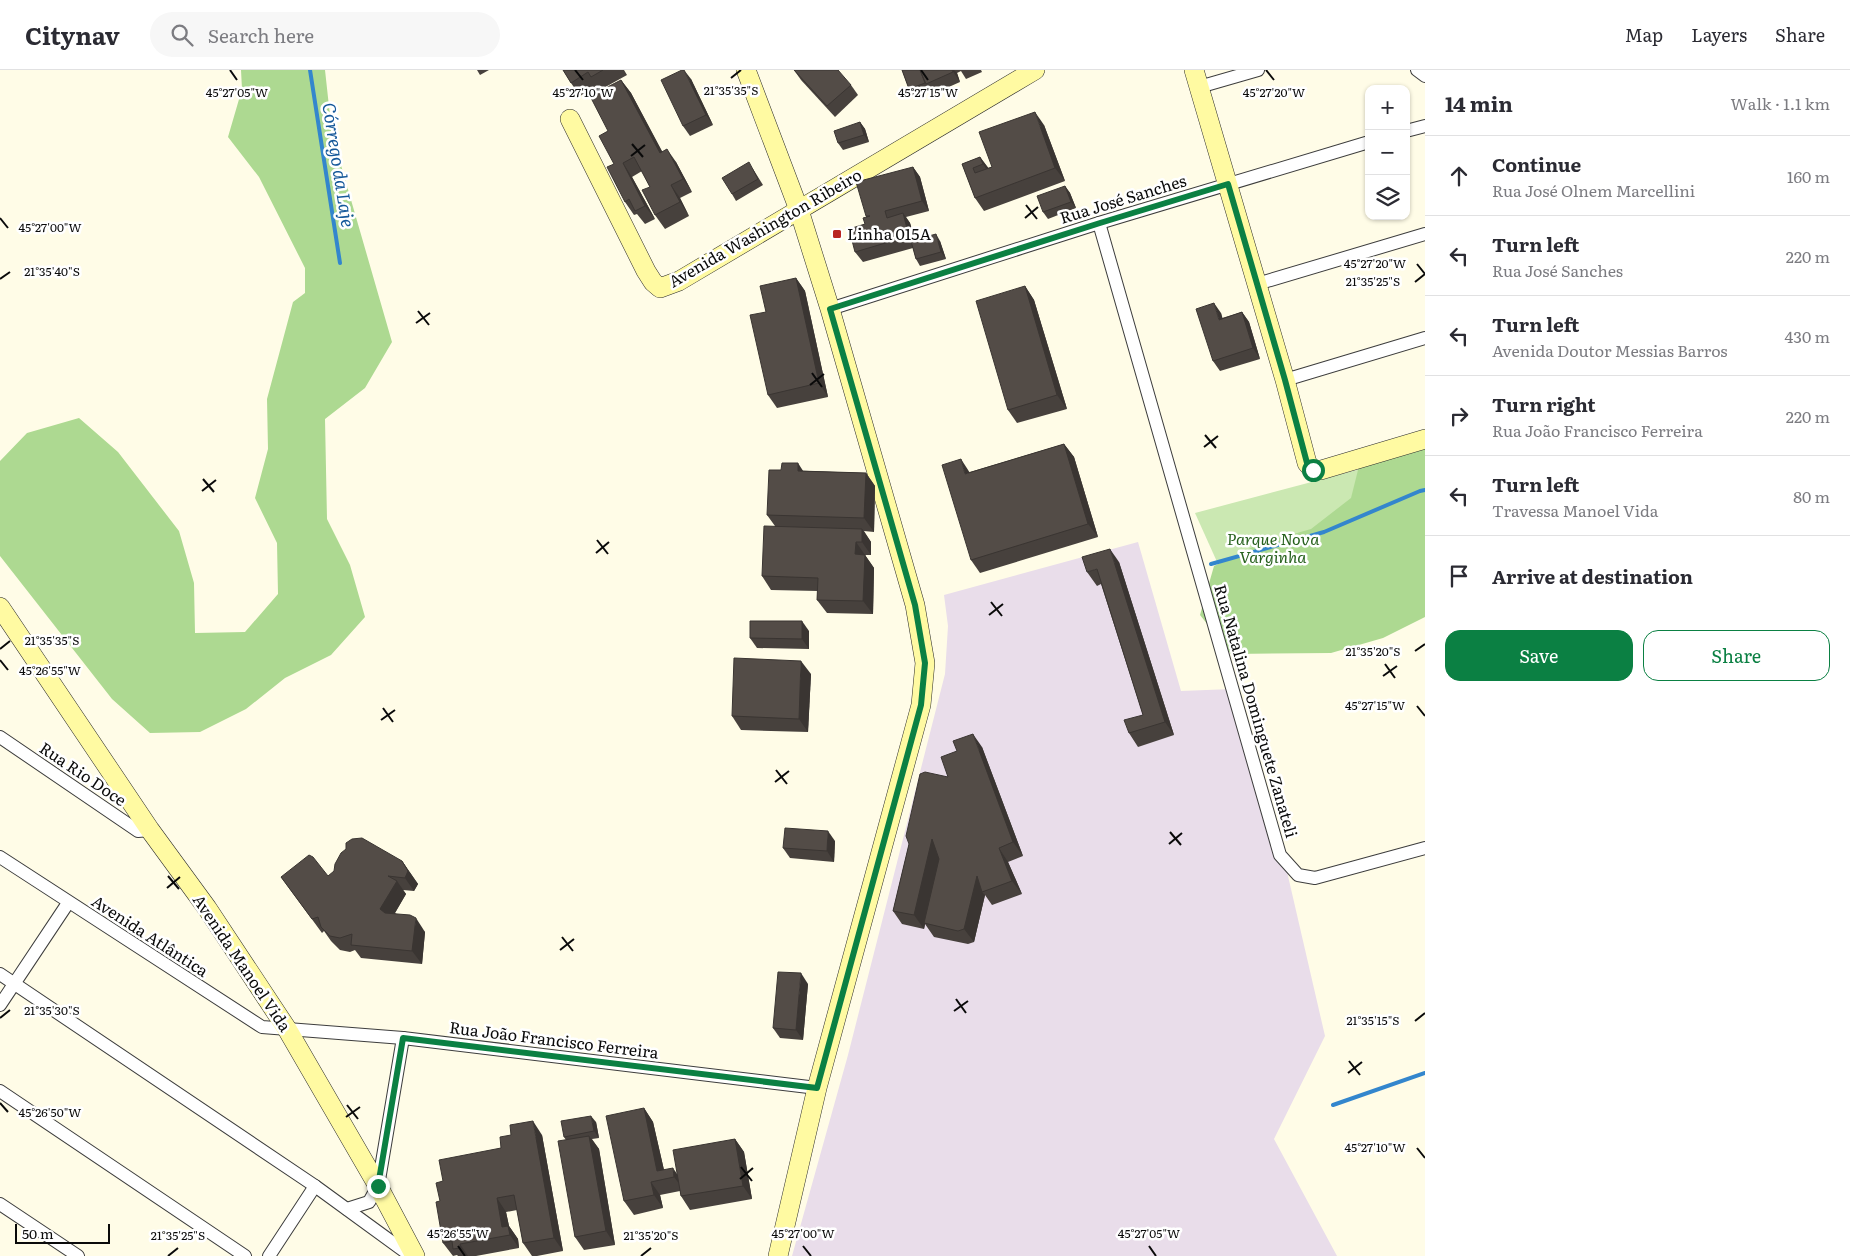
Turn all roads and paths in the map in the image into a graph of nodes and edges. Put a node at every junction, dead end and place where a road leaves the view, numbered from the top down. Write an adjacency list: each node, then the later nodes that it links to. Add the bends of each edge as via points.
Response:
1 (746, 70): 12 (street)
2 (1035, 70): 12 (street, Avenida Washington Ribeiro)
3 (1258, 70): 6 (street)
4 (1417, 70): 5 (street)
5 (1425, 76)
6 (1197, 79): 11 (street)
7 (570, 119): 12 (street, Avenida Washington Ribeiro, via 646,272 660,288 679,282)
8 (1425, 126): 9 (street)
9 (1410, 130)
10 (1365, 143): 11 (street, Rua José Sanches)
11 (1228, 184): 13 (street, Rua José Sanches); 15 (street)
12 (799, 210): 16 (street)
13 (1100, 223): 16 (street, Rua José Sanches); 23 (street, Rua Natalina Dominguete Zanateli, via 1280,855 1298,875 1315,878)
14 (1425, 234): 15 (street)
15 (1257, 284): 18 (street)
16 (830, 309): 31 (street, via 915,605 925,663 921,705)
17 (1425, 338): 18 (street)
18 (1285, 380): 19 (street, via 1307,463 1313,470)
19 (1425, 439)
20 (0, 607): 22 (street, Avenida Manoel Vida)
21 (0, 737): 22 (street, Rua Rio Doce, via 138,831)
22 (150, 830): 29 (street, Avenida Manoel Vida, via 207,908)
23 (1425, 848)
24 (0, 857): 25 (street, Avenida Atlântica)
25 (68, 903): 27 (street); 29 (street, Avenida Atlântica, via 262,1028)
26 (0, 974): 27 (street)
27 (14, 984): 28 (street); 33 (street)
28 (0, 1005)
29 (287, 1029): 30 (street, Rua João Francisco Ferreira); 34 (street, Avenida Manoel Vida)
30 (403, 1038): 31 (street, Rua João Francisco Ferreira); 34 (street)
31 (817, 1088): 42 (street)
32 (0, 1091): 38 (street)
33 (315, 1186): 36 (street); 39 (street)
34 (378, 1186): 36 (street, via 368,1202); 41 (street, Avenida Manoel Vida)
35 (0, 1204): 37 (street)
36 (347, 1209): 40 (street)
37 (78, 1256)
38 (245, 1256)
39 (269, 1256)
40 (411, 1256)
41 (416, 1256)
42 (778, 1256)

